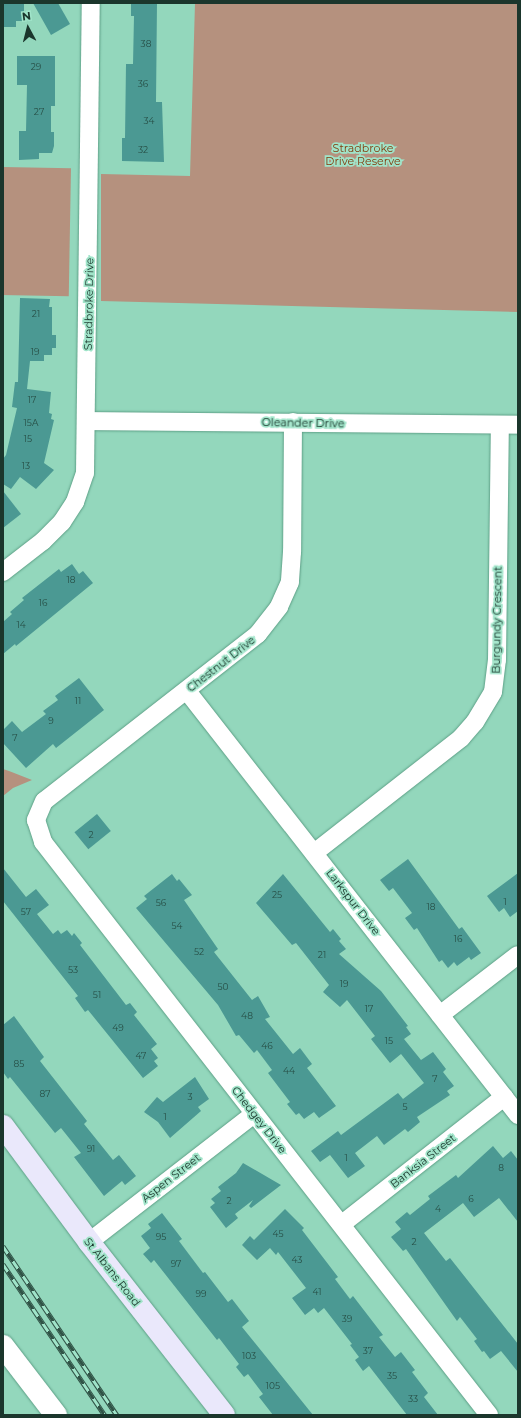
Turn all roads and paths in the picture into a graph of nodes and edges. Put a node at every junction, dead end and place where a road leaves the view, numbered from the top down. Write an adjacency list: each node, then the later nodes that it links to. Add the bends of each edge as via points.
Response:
1 (91, 3): 2 (street, Stradbroke Drive)
2 (87, 421): 3 (street, Oleander Drive); 6 (street, Stradbroke Drive, via 85,473 75,502 62,522 43,541)
3 (293, 422): 4 (street, Oleander Drive); 7 (street, Chestnut Drive, via 290,582 279,607 258,634)
4 (500, 425): 5 (street, Oleander Drive); 9 (street, Burgundy Crescent, via 497,660 493,692 479,717 461,738)
5 (518, 425)
6 (3, 572)
7 (187, 690): 8 (street, Chestnut Drive, via 44,801); 9 (street, Larkspur Drive)
8 (36, 820): 13 (street, Chedgey Drive, via 43,842)
9 (314, 853): 11 (street, Larkspur Drive)
10 (518, 955): 11 (street)
11 (440, 1016): 12 (street, Larkspur Drive)
12 (504, 1097): 14 (street, Larkspur Drive); 16 (street, Banksia Street)
13 (254, 1114): 16 (street, Chedgey Drive); 17 (street, Aspen Street)
14 (518, 1114)
15 (3, 1126): 17 (main road, St Albans Road)
16 (342, 1224): 21 (street, Chedgey Drive)
17 (89, 1242): 20 (main road, St Albans Road)
18 (7, 1359): 19 (street)
19 (56, 1415)
20 (224, 1415)
21 (489, 1415)

